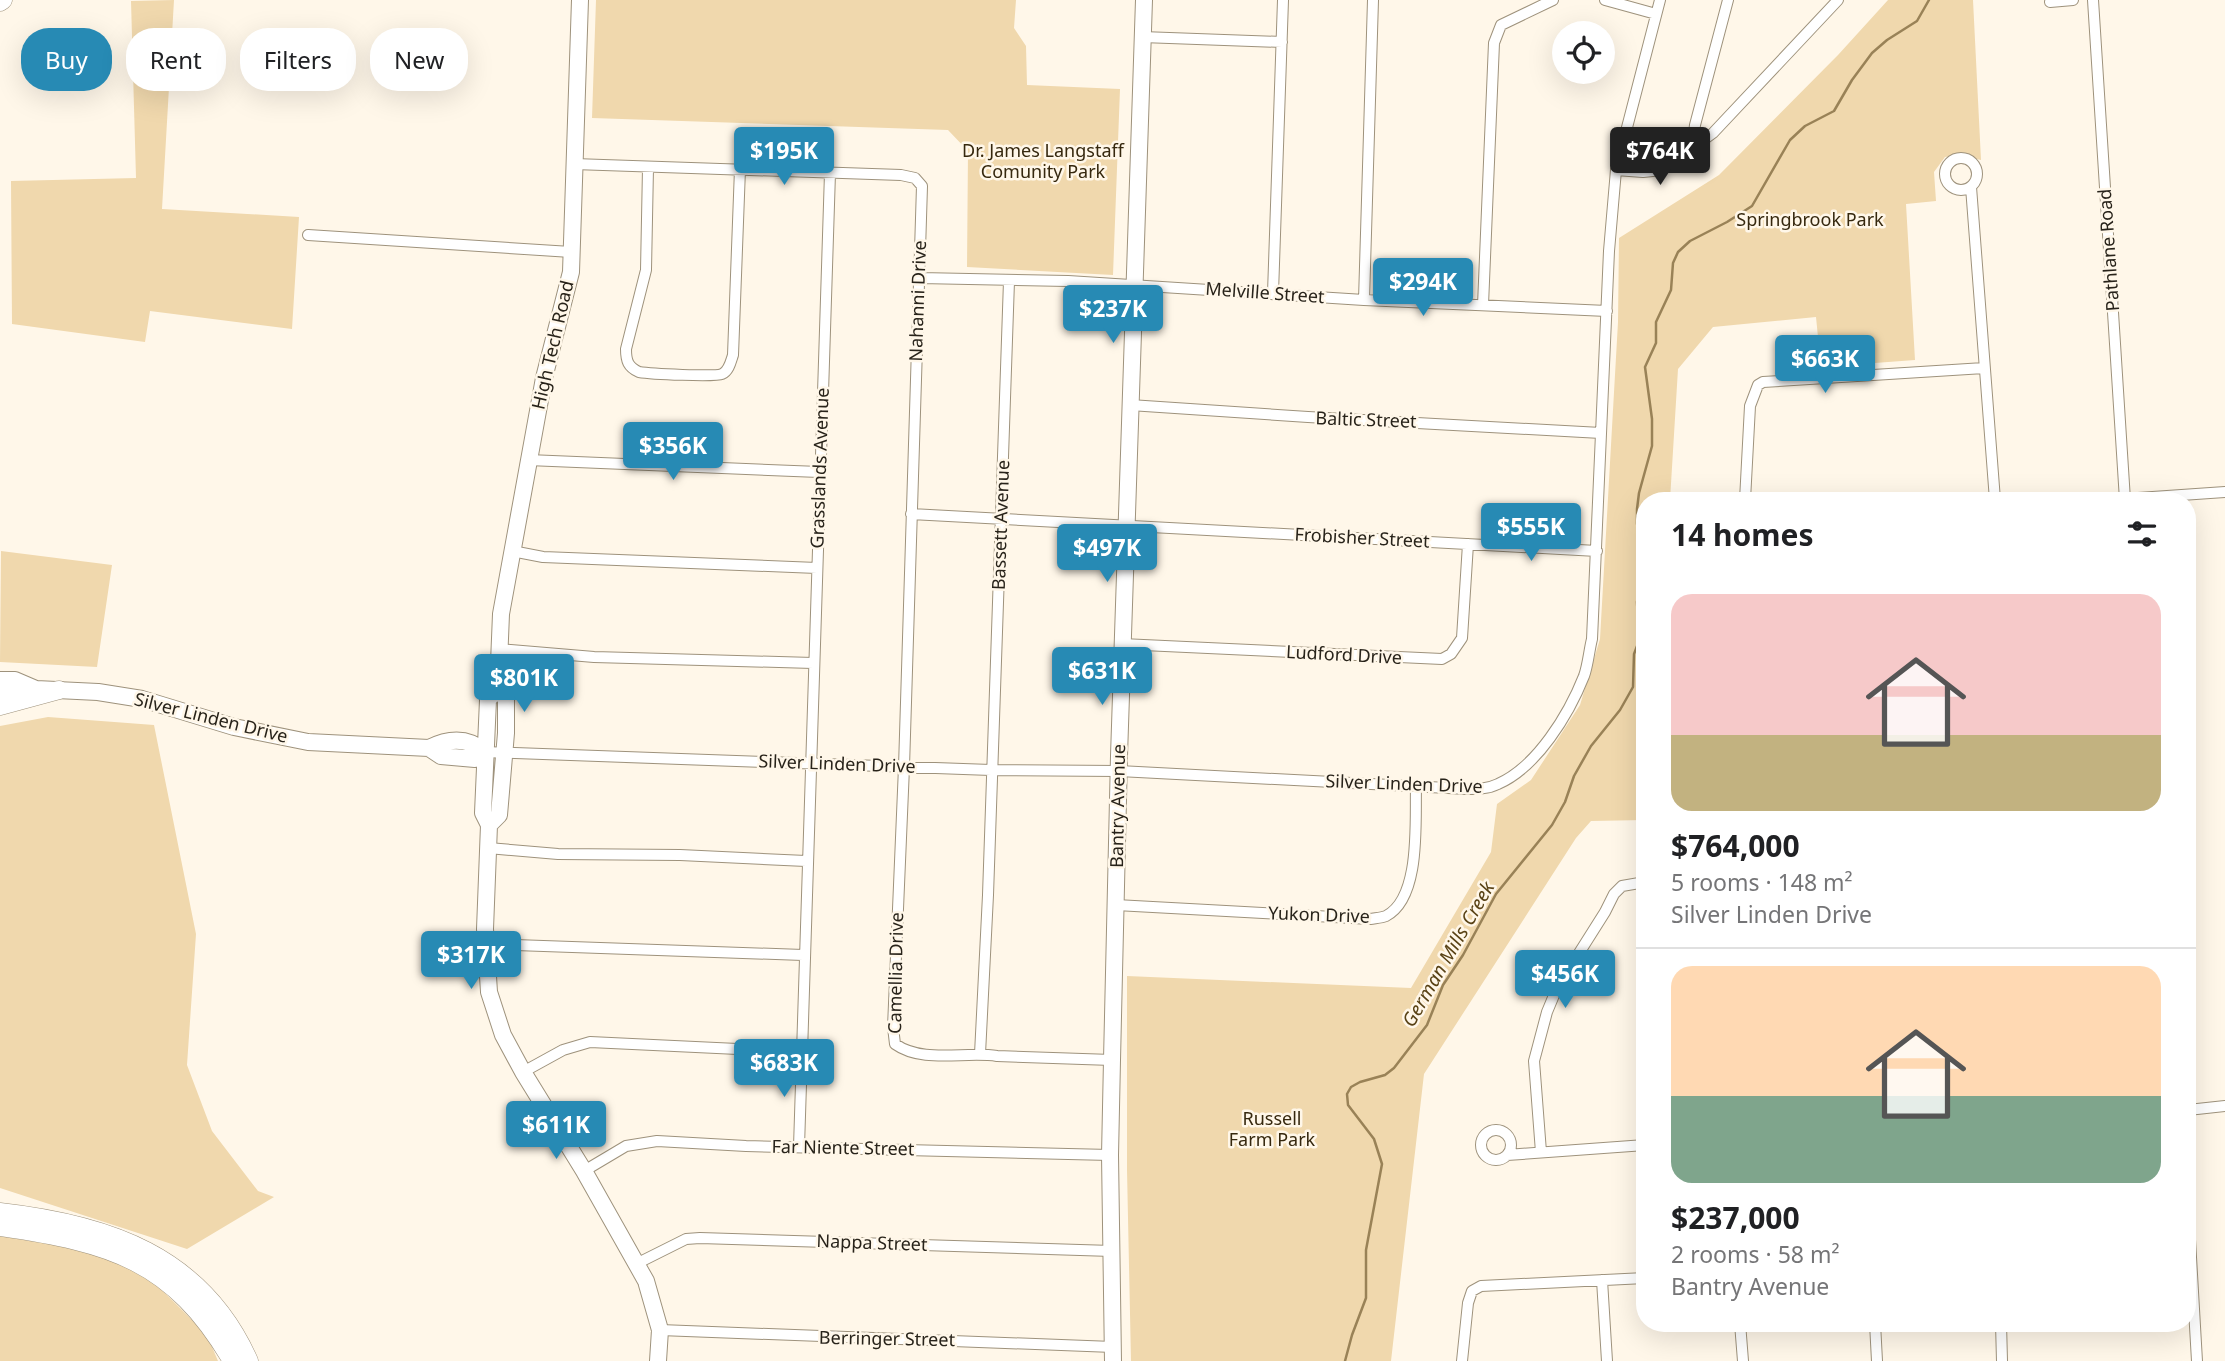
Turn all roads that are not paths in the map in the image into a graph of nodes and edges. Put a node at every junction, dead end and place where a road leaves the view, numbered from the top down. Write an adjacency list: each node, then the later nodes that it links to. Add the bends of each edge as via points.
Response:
1 (580, 0): 17 (street, High Tech Road)
2 (1144, 0): 14 (street, Bantry Avenue)
3 (1283, 0): 15 (street)
4 (1373, 0): 29 (street)
5 (1553, 0): 30 (street, via 1501,25 1494,43)
6 (1605, 0): 13 (street)
7 (1660, 0): 13 (street, Silver Linden Drive)
8 (1728, 0): 16 (street)
9 (1838, 0): 16 (street, via 1725,121)
10 (2073, 0): 12 (street)
11 (2093, 0): 39 (street, Pathlane Road)
12 (2050, 2)
13 (1656, 14): 20 (street, Silver Linden Drive)
14 (1142, 37): 15 (street); 27 (street, Bantry Avenue)
15 (1282, 42): 28 (street)
16 (1692, 148): 20 (street, via 1662,170)
17 (574, 164): 18 (street, Nahanni Drive); 24 (street, High Tech Road)
18 (648, 168): 19 (street, Nahanni Drive); 19 (street, via 646,270 626,360 639,372 709,375 727,370 733,355)
19 (740, 169): 21 (street, Nahanni Drive)
20 (1616, 170): 31 (street, Silver Linden Drive)
21 (830, 173): 25 (street, Nahanni Drive, via 901,175 915,178 922,186); 36 (street, Grasslands Avenue)
22 (1970, 187): 32 (street)
23 (308, 235): 24 (street)
24 (571, 252): 35 (street, High Tech Road, via 571,272)
25 (920, 278): 26 (street, Melville Street); 42 (street, Nahanni Drive)
26 (1009, 281): 27 (street, Melville Street); 43 (street, Bassett Avenue)
27 (1133, 286): 28 (street, Melville Street); 33 (street, Bantry Avenue)
28 (1273, 293): 29 (street, Melville Street)
29 (1364, 300): 30 (street, Melville Street)
30 (1483, 305): 31 (street, Melville Street)
31 (1607, 311): 34 (street, Silver Linden Drive)
32 (1984, 368): 37 (street, via 1758,385 1750,406); 38 (street)
33 (1130, 405): 34 (street, Baltic Street); 44 (street, Bantry Avenue)
34 (1601, 433): 47 (street, Silver Linden Drive)
35 (528, 460): 36 (street); 46 (street, High Tech Road)
36 (819, 472): 48 (street, Grasslands Avenue)
37 (1745, 492)
38 (1994, 492)
39 (2124, 492)
40 (2225, 492): 41 (street)
41 (2196, 494)
42 (911, 514): 43 (street, Frobisher Street); 61 (street, Nahanni Drive)
43 (1000, 519): 44 (street, Frobisher Street); 62 (street, Bassett Avenue)
44 (1127, 526): 45 (street, Frobisher Street); 49 (street, Bantry Avenue)
45 (1468, 544): 47 (street, Frobisher Street); 49 (street, Ludford Drive, via 1462,638 1442,659)
46 (512, 551): 48 (street, via 557,558); 50 (street, High Tech Road)
47 (1597, 551): 64 (street, Silver Linden Drive, via 1592,639 1585,674 1570,706 1539,751 1523,770 1486,788)
48 (817, 568): 51 (street, Grasslands Avenue)
49 (1122, 645): 63 (street, Bantry Avenue)
50 (498, 649): 51 (street, via 594,657); 53 (street, High Tech Road)
51 (813, 663): 60 (street, Grasslands Avenue)
52 (0, 680): 54 (street, Silver Linden Drive, via 15,680)
53 (498, 687): 58 (street, High Tech Road, via 488,700); 59 (street, High Tech Road, via 506,700)
54 (36, 689): 55 (street, Silver Linden Drive); 56 (street, Silver Linden Drive)
55 (59, 690): 57 (main road); 58 (street, Silver Linden Drive, via 142,699 234,727 308,742 429,748 441,756 475,759)
56 (0, 694)
57 (0, 706)
58 (485, 752): 59 (street, Silver Linden Drive); 65 (street, High Tech Road, via 483,813)
59 (504, 752): 60 (street, Silver Linden Drive); 65 (street, High Tech Road, via 499,815)
60 (810, 764): 61 (street, Silver Linden Drive); 67 (street, Grasslands Avenue)
61 (904, 767): 62 (street, Silver Linden Drive); 73 (street, Camellia Drive, via 895,1044 916,1054)
62 (992, 770): 63 (street, Silver Linden Drive); 73 (street, Bassett Avenue)
63 (1119, 771): 64 (street, Silver Linden Drive); 69 (street, Bantry Avenue)
64 (1416, 788): 69 (street, Yukon Drive, via 1412,878 1396,908 1385,917)
65 (489, 825): 66 (street, High Tech Road)
66 (488, 848): 67 (street); 70 (street, High Tech Road)
67 (806, 861): 71 (street, Grasslands Avenue)
68 (1636, 883): 80 (street, via 1622,886 1614,894 1547,1012 1534,1061)
69 (1116, 905): 74 (street, Bantry Avenue)
70 (486, 944): 71 (street); 75 (street, High Tech Road, via 489,992 503,1035)
71 (803, 955): 72 (street, Grasslands Avenue)
72 (800, 1052): 75 (street, via 590,1042 563,1050); 79 (street, Grasslands Avenue)
73 (980, 1054): 74 (street, Camellia Drive)
74 (1112, 1060): 81 (street, Bantry Avenue)
75 (523, 1072): 83 (street, High Tech Road)
76 (2225, 1106): 77 (street)
77 (2196, 1109)
78 (1636, 1146): 80 (street)
79 (799, 1147): 81 (street, Far Niente Street); 83 (street, Far Niente Street, via 657,1141 626,1146)
80 (1541, 1152): 82 (street)
81 (1110, 1155): 85 (street, Bantry Avenue)
82 (1507, 1155)
83 (584, 1171): 86 (street, High Tech Road)
84 (1, 1220): 95 (main road, via 116,1252 144,1266 196,1309); 96 (main road, via 62,1221 92,1228 163,1259 207,1296)
85 (1112, 1251): 86 (street, Nappa Street, via 700,1238 686,1239); 94 (street, Bantry Avenue)
86 (638, 1263): 89 (street, High Tech Road)
87 (1636, 1278): 88 (street)
88 (1602, 1280): 98 (street, via 1481,1286 1472,1291); 99 (street)
89 (660, 1330): 94 (street, Berringer Street); 97 (street, High Tech Road)
90 (1741, 1332): 100 (street)
91 (1875, 1332): 101 (street)
92 (2001, 1332): 102 (street)
93 (2195, 1332): 103 (street)
94 (1113, 1354)
95 (232, 1361)
96 (249, 1361)
97 (658, 1361)
98 (1462, 1361)
99 (1607, 1361)
100 (1743, 1361)
101 (1877, 1361)
102 (2003, 1361)
103 (2197, 1361)

